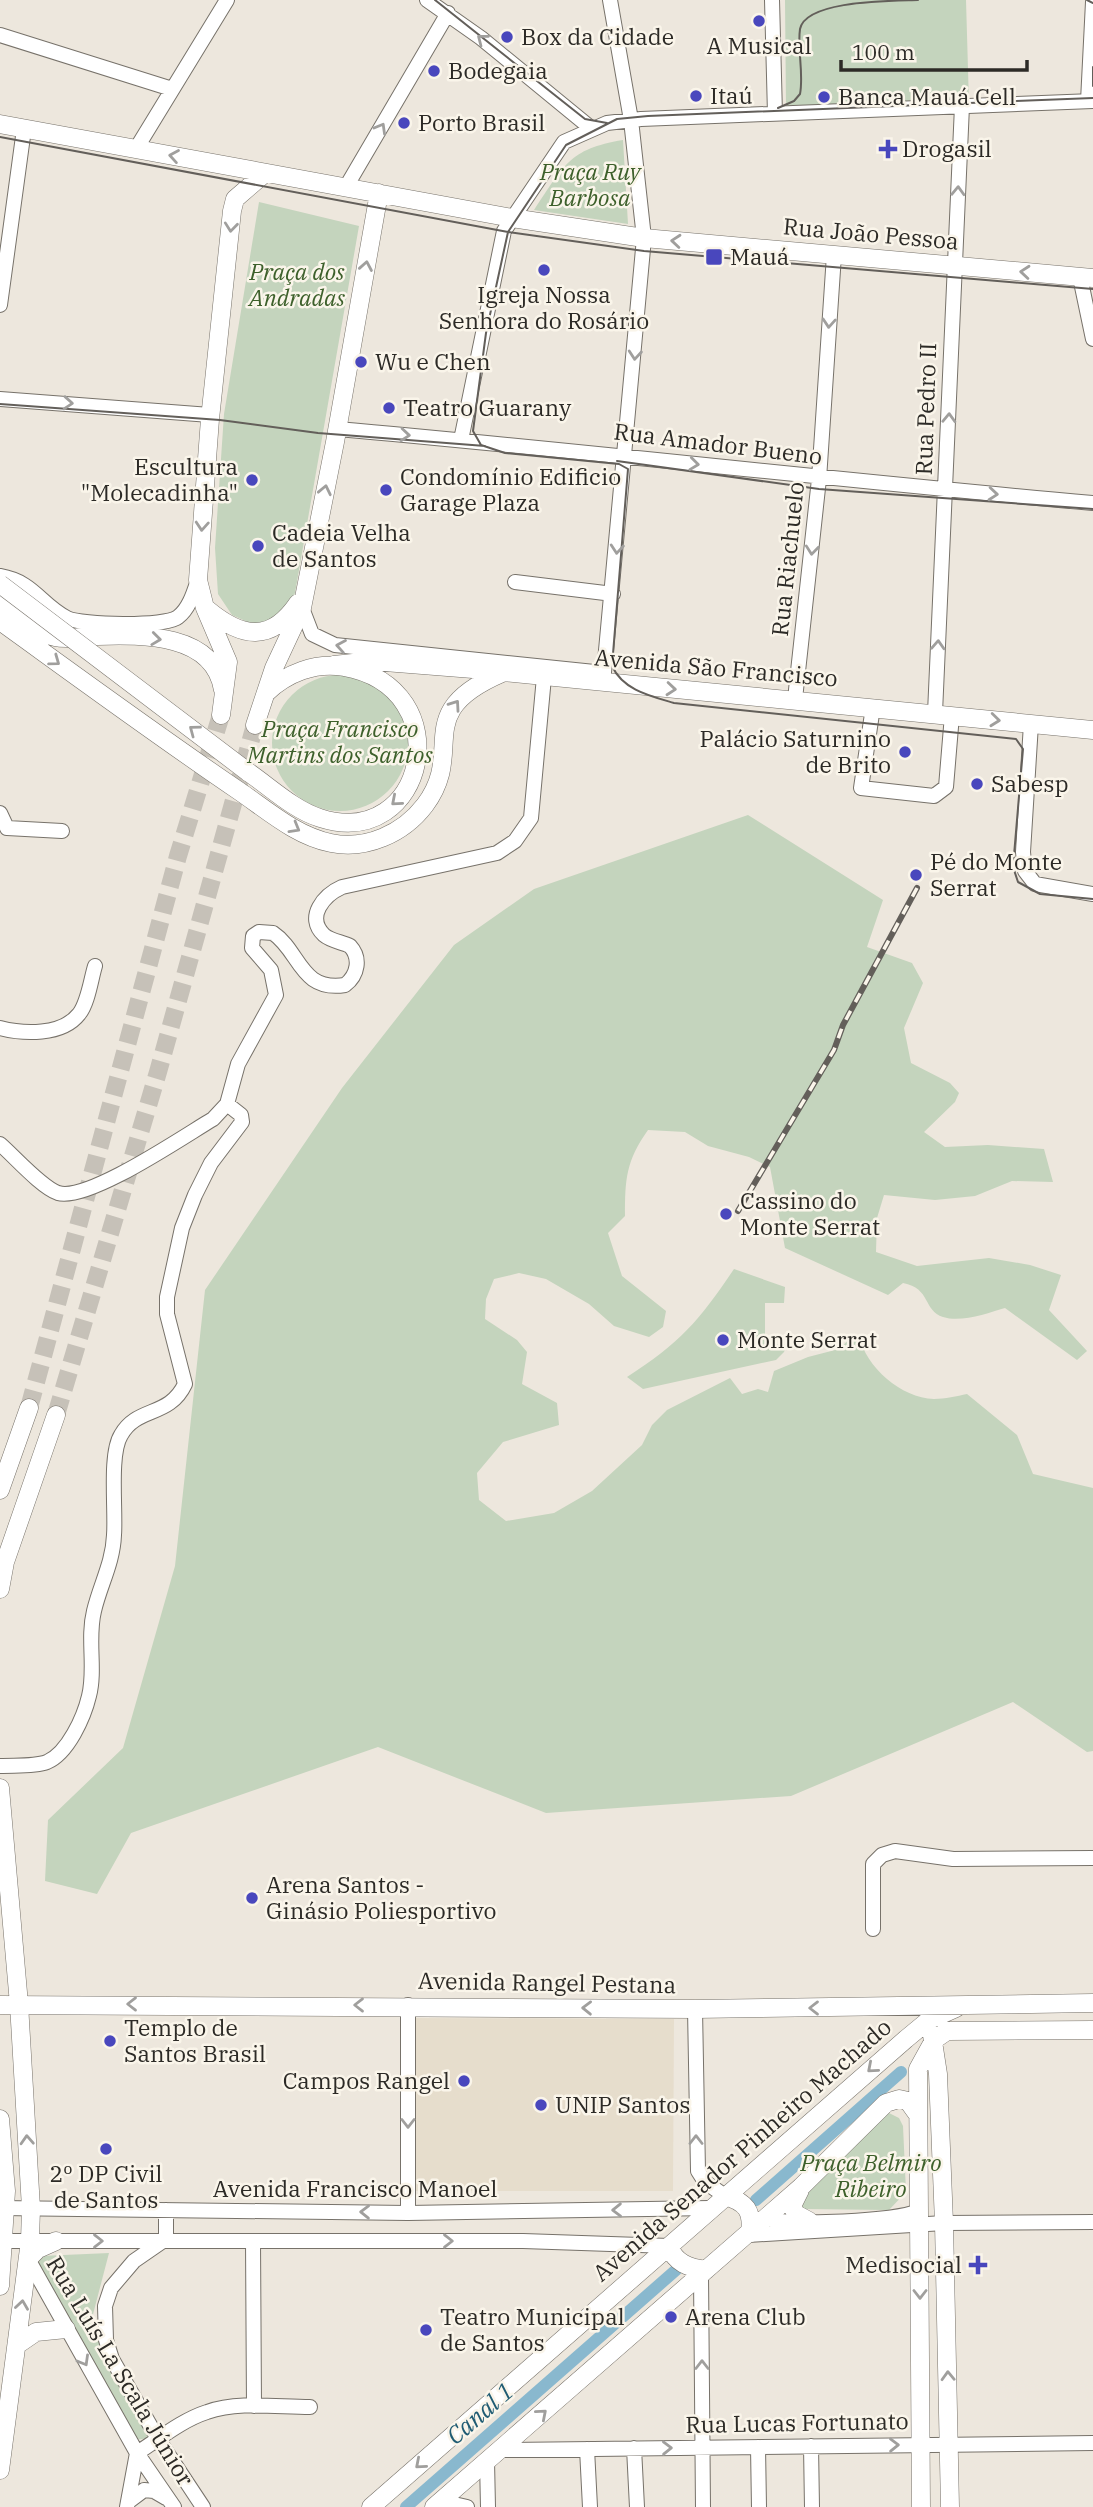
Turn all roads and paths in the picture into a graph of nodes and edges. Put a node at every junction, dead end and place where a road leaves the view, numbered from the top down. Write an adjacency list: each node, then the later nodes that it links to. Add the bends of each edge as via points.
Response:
1 (227, 0): 8 (street)
2 (427, 0): 6 (street)
3 (610, 0): 12 (street)
4 (772, 0): 11 (street)
5 (1093, 2): 9 (street)
6 (447, 12): 15 (street, one-way to 6); 18 (street, one-way to 6)
7 (0, 35): 8 (street)
8 (172, 89): 16 (street)
9 (1091, 101): 10 (street)
10 (962, 106): 11 (street); 23 (street, Rua Pedro II, one-way to 10)
11 (775, 114): 12 (street)
12 (631, 120): 15 (street); 21 (street)
13 (0, 124): 14 (main road)
14 (24, 129): 16 (main road); 25 (street)
15 (592, 129): 20 (street, via 564,142)
16 (136, 149): 17 (main road, one-way to 16)
17 (265, 173): 18 (main road); 28 (main road, one-way to 28, via 236,199 232,211)
18 (346, 187): 19 (main road)
19 (379, 193): 20 (main road); 29 (main road, one-way to 19)
20 (512, 218): 21 (main road); 30 (street, via 502,236)
21 (644, 238): 22 (main road, Rua João Pessoa, one-way to 21); 31 (street, one-way to 31)
22 (834, 255): 23 (main road, Rua João Pessoa); 32 (street, Rua Riachuelo, one-way to 32)
23 (955, 266): 24 (main road, Rua João Pessoa, one-way to 23); 33 (street, Rua Pedro II, one-way to 23)
24 (1086, 278): 26 (street)
25 (0, 304)
26 (1093, 339)
27 (0, 399): 28 (street, one-way to 28)
28 (210, 415): 36 (main road, one-way to 36)
29 (337, 429): 30 (street, Rua Amador Bueno, one-way to 30); 40 (main road, one-way to 29)
30 (461, 440): 31 (street, Rua Amador Bueno)
31 (626, 456): 32 (street, Rua Amador Bueno, one-way to 32); 39 (street, one-way to 39)
32 (820, 479): 33 (street, Rua Amador Bueno); 50 (street, Rua Riachuelo, one-way to 50)
33 (946, 490): 34 (street, Rua Amador Bueno, one-way to 34); 52 (street, Rua Pedro II, one-way to 33)
34 (1093, 503)
35 (0, 576): 36 (street, via 21,581 71,620 160,622 180,616)
36 (198, 580): 42 (main road)
37 (515, 582): 39 (street)
38 (0, 584): 44 (main road, one-way to 38, bridge, via 378,678 405,702 419,738 417,767 406,792 375,816 347,822 306,811 248,772)
39 (613, 594): 47 (street)
40 (303, 601): 42 (main road, via 282,622 260,632 237,630); 47 (street, Avenida São Francisco, one-way to 40, via 335,645 312,634); 48 (main road)
41 (0, 603): 49 (main road, one-way to 49, via 54,637 138,637 192,647 212,663)
42 (205, 608): 49 (main road, via 227,656)
43 (0, 621): 45 (main road, one-way to 45, via 173,747 288,825 322,841 359,844 393,833 416,814 435,787 453,705 470,689)
44 (334, 665): 45 (main road, Avenida São Francisco, via 385,662); 48 (main road, via 293,673)
45 (502, 673): 46 (main road, Avenida São Francisco)
46 (544, 677): 47 (main road, Avenida São Francisco); 62 (street, via 531,818 515,841 504,850 342,887 325,897 317,912 320,928 328,937 350,946 357,959 356,970 345,985 319,982 298,965 277,935 268,931 256,934 252,948 271,970 276,995 239,1064)
47 (603, 678): 50 (main road, Avenida São Francisco, one-way to 50)
48 (264, 695): 55 (main road)
49 (224, 697): 53 (main road)
50 (795, 699): 51 (main road, Avenida São Francisco)
51 (873, 707): 52 (main road, Avenida São Francisco); 52 (street, Rua Pedro II, via 861,788 934,796 946,788)
52 (944, 714): 54 (main road, Avenida São Francisco, one-way to 54)
53 (221, 715)
54 (1031, 724): 56 (main road, Avenida São Francisco); 59 (street, via 1023,861 1030,880 1046,888)
55 (255, 725)
56 (1093, 730)
57 (0, 813): 58 (street, via 7,828)
58 (62, 831)
59 (1093, 894)
60 (95, 966): 61 (street, via 79,1014 54,1029 19,1032)
61 (0, 1028)
62 (227, 1104): 63 (street, via 213,1119 100,1185 75,1192 61,1194 50,1189); 69 (street, via 241,1115 242,1122 211,1163 195,1195 182,1228 167,1297 185,1384 178,1399 136,1418 120,1436 112,1495 115,1533 109,1571 94,1611 90,1695 59,1755 46,1762)
63 (0, 1144)
64 (29, 1408): 66 (main road)
65 (56, 1415): 68 (main road, via 5,1562)
66 (3, 1465): 67 (main road)
67 (0, 1490)
68 (0, 1589)
69 (0, 1766)
70 (0, 1788): 75 (main road)
71 (1093, 1858): 72 (street, via 953,1859 895,1851 882,1855 873,1864)
72 (873, 1929)
73 (973, 2003): 74 (main road, Avenida Rangel Pestana); 78 (main road, Avenida Rangel Pestana); 80 (main road, Avenida Senador Pinheiro Machado, via 950,2009)
74 (1093, 2003)
75 (19, 2004): 76 (main road, Avenida Rangel Pestana); 77 (main road, Avenida Rangel Pestana, one-way to 75); 89 (main road, one-way to 75)
76 (0, 2005)
77 (408, 2006): 79 (main road, Avenida Rangel Pestana, one-way to 77); 92 (street, one-way to 92)
78 (883, 2008): 79 (main road, Avenida Rangel Pestana, one-way to 79); 80 (main road)
79 (695, 2009): 87 (street, one-way to 79, via 698,2171)
80 (924, 2024): 82 (main road, Avenida Senador Pinheiro Machado); 83 (main road)
81 (1093, 2030): 83 (main road)
82 (906, 2039): 83 (main road); 87 (main road, Avenida Senador Pinheiro Machado, one-way to 87)
83 (935, 2041): 84 (main road, via 918,2069); 97 (main road)
84 (918, 2115): 86 (main road, via 908,2101 890,2101); 94 (main road)
85 (0, 2119): 88 (main road)
86 (802, 2187): 93 (main road); 95 (main road, via 792,2206)
87 (724, 2196): 90 (main road, Avenida Senador Pinheiro Machado); 93 (main road)
88 (5, 2204): 89 (street, Avenida Francisco Manoel); 102 (main road)
89 (32, 2208): 91 (street, Avenida Francisco Manoel); 102 (main road)
90 (710, 2208): 92 (street, Avenida Francisco Manoel, one-way to 92); 103 (main road, Avenida Senador Pinheiro Machado)
91 (166, 2213): 92 (street, Avenida Francisco Manoel, one-way to 91); 99 (street)
92 (408, 2213)
93 (759, 2217): 95 (street); 98 (main road)
94 (919, 2218): 95 (street); 97 (street); 98 (street); 113 (main road, one-way to 113)
95 (809, 2221)
96 (1093, 2222): 97 (street)
97 (944, 2223): 112 (main road, one-way to 97)
98 (749, 2234): 104 (main road)
99 (165, 2239): 100 (street, one-way to 99); 101 (street); 110 (street, Rua Luís La Scala Júnior, via 134,2261 111,2288 105,2328 112,2359)
100 (56, 2241): 102 (main road, via 38,2249)
101 (253, 2241): 103 (street, one-way to 103); 108 (street)
102 (16, 2245): 105 (main road); 106 (street, Rua Luís La Scala Júnior); 107 (main road, one-way to 102)
103 (669, 2246): 104 (main road, via 681,2263); 125 (main road, Avenida Senador Pinheiro Machado, one-way to 125)
104 (704, 2272): 115 (street, one-way to 104); 120 (main road, one-way to 104)
105 (0, 2286)
106 (66, 2329): 107 (main road, via 36,2332); 119 (street, Rua Luís La Scala Júnior, one-way to 119)
107 (17, 2345): 121 (main road)
108 (254, 2406): 109 (street); 110 (street, via 204,2413)
109 (310, 2407)
110 (158, 2439): 119 (street); 124 (street, Rua Luís La Scala Júnior)
111 (1093, 2443): 112 (street, Rua Lucas Fortunato)
112 (950, 2444): 113 (street, Rua Lucas Fortunato); 135 (main road)
113 (921, 2445): 114 (street, Rua Lucas Fortunato, one-way to 113); 134 (main road)
114 (811, 2446): 116 (street, Rua Lucas Fortunato); 133 (street)
115 (703, 2447): 116 (street, Rua Lucas Fortunato); 117 (street, Rua Lucas Fortunato, one-way to 115); 131 (street)
116 (758, 2447): 132 (street)
117 (634, 2448): 118 (street, Rua Lucas Fortunato); 130 (street)
118 (587, 2449): 120 (street, Rua Lucas Fortunato); 129 (street)
119 (137, 2453): 122 (street); 123 (street, Rua Luís La Scala Júnior)
120 (494, 2456): 126 (main road); 128 (street)
121 (0, 2470)
122 (128, 2504): 123 (street, via 139,2491 148,2490)
123 (172, 2505)
124 (203, 2507)
125 (371, 2507)
126 (437, 2507): 127 (street)
127 (467, 2507)
128 (488, 2507)
129 (590, 2507)
130 (637, 2507)
131 (703, 2507)
132 (759, 2507)
133 (812, 2507)
134 (921, 2507)
135 (950, 2507)

